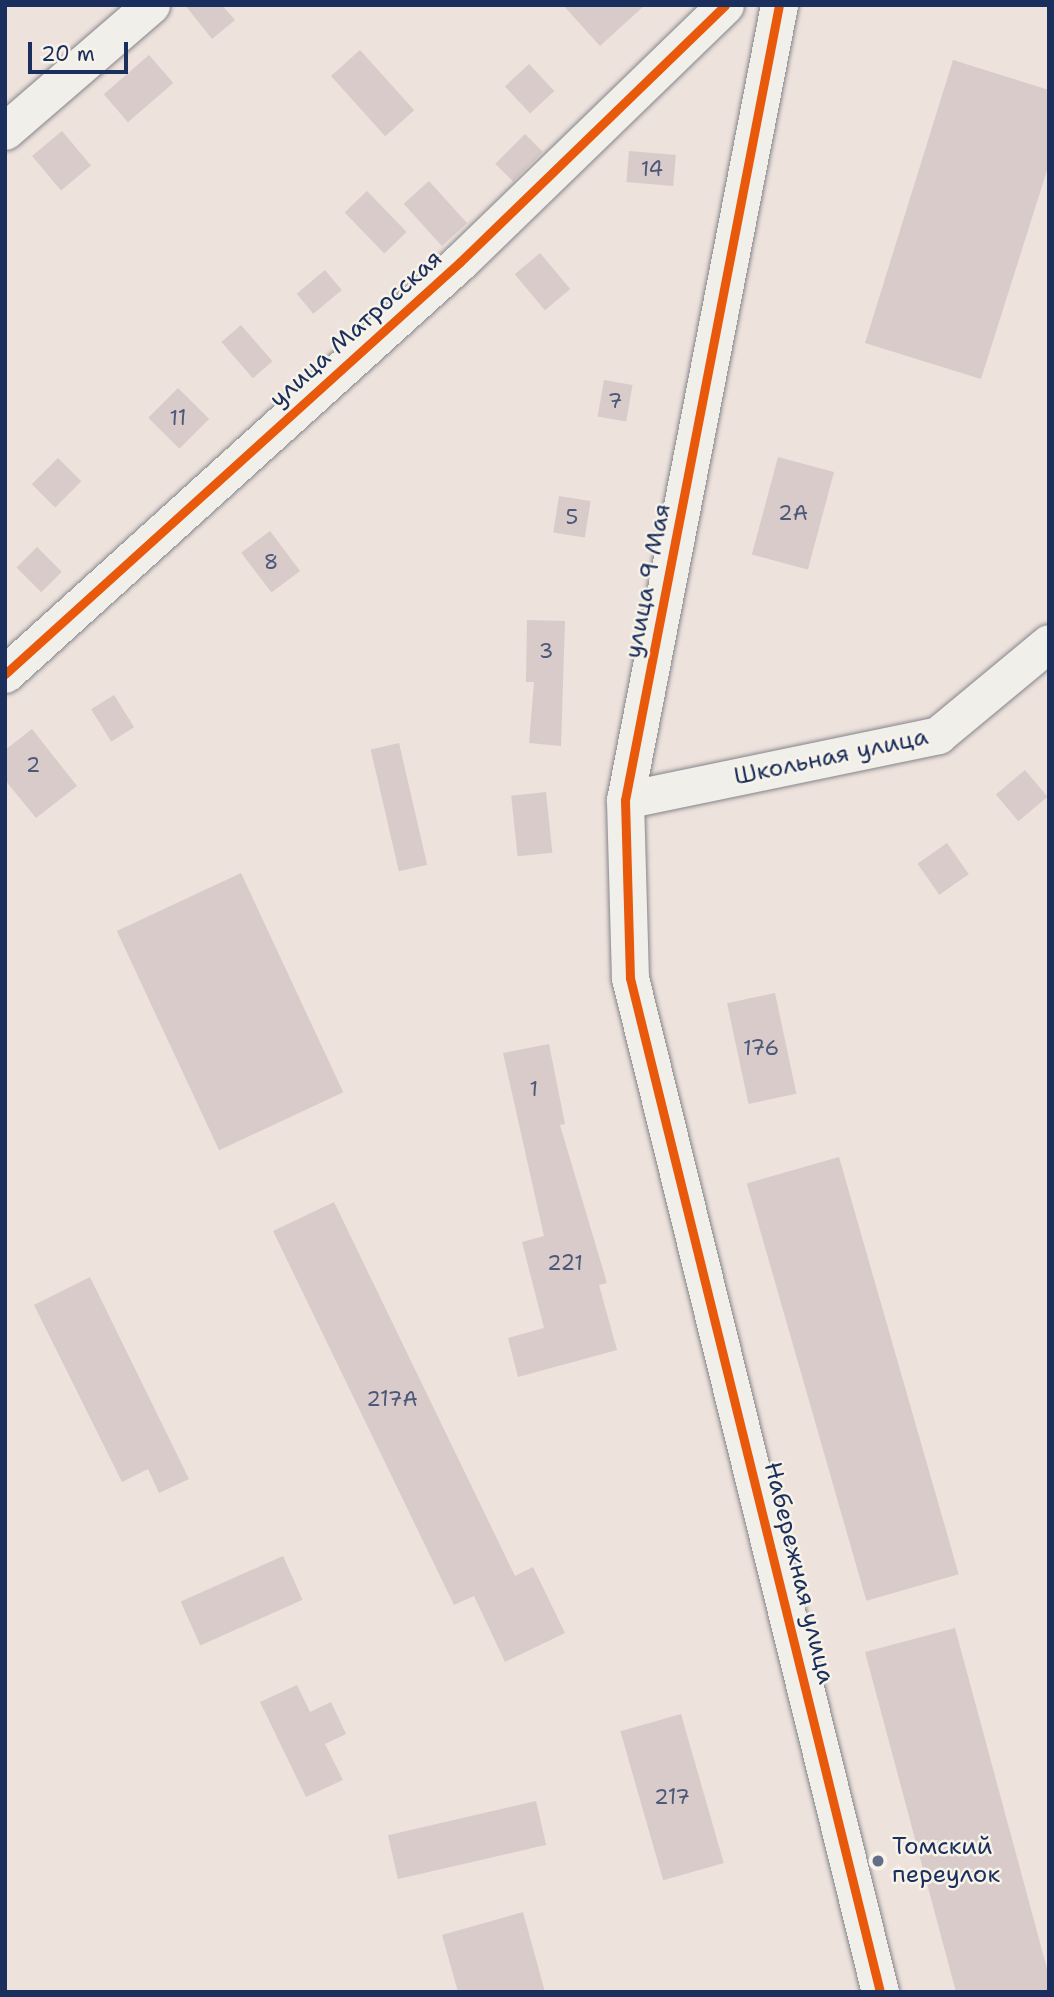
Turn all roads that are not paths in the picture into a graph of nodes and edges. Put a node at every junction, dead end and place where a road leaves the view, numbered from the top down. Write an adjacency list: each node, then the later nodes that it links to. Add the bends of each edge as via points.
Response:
1 (151, 5): 4 (street)
2 (725, 5): 6 (street, улица Матросская, via 460,262)
3 (779, 5): 7 (street, улица 9 Мая)
4 (5, 131)
5 (1049, 643): 7 (street, Школьная улица, via 938,734)
6 (5, 674)
7 (625, 800): 8 (street, улица 9 Мая, via 630,978)
8 (677, 1165): 9 (street, Набережная улица)
9 (880, 1992)

